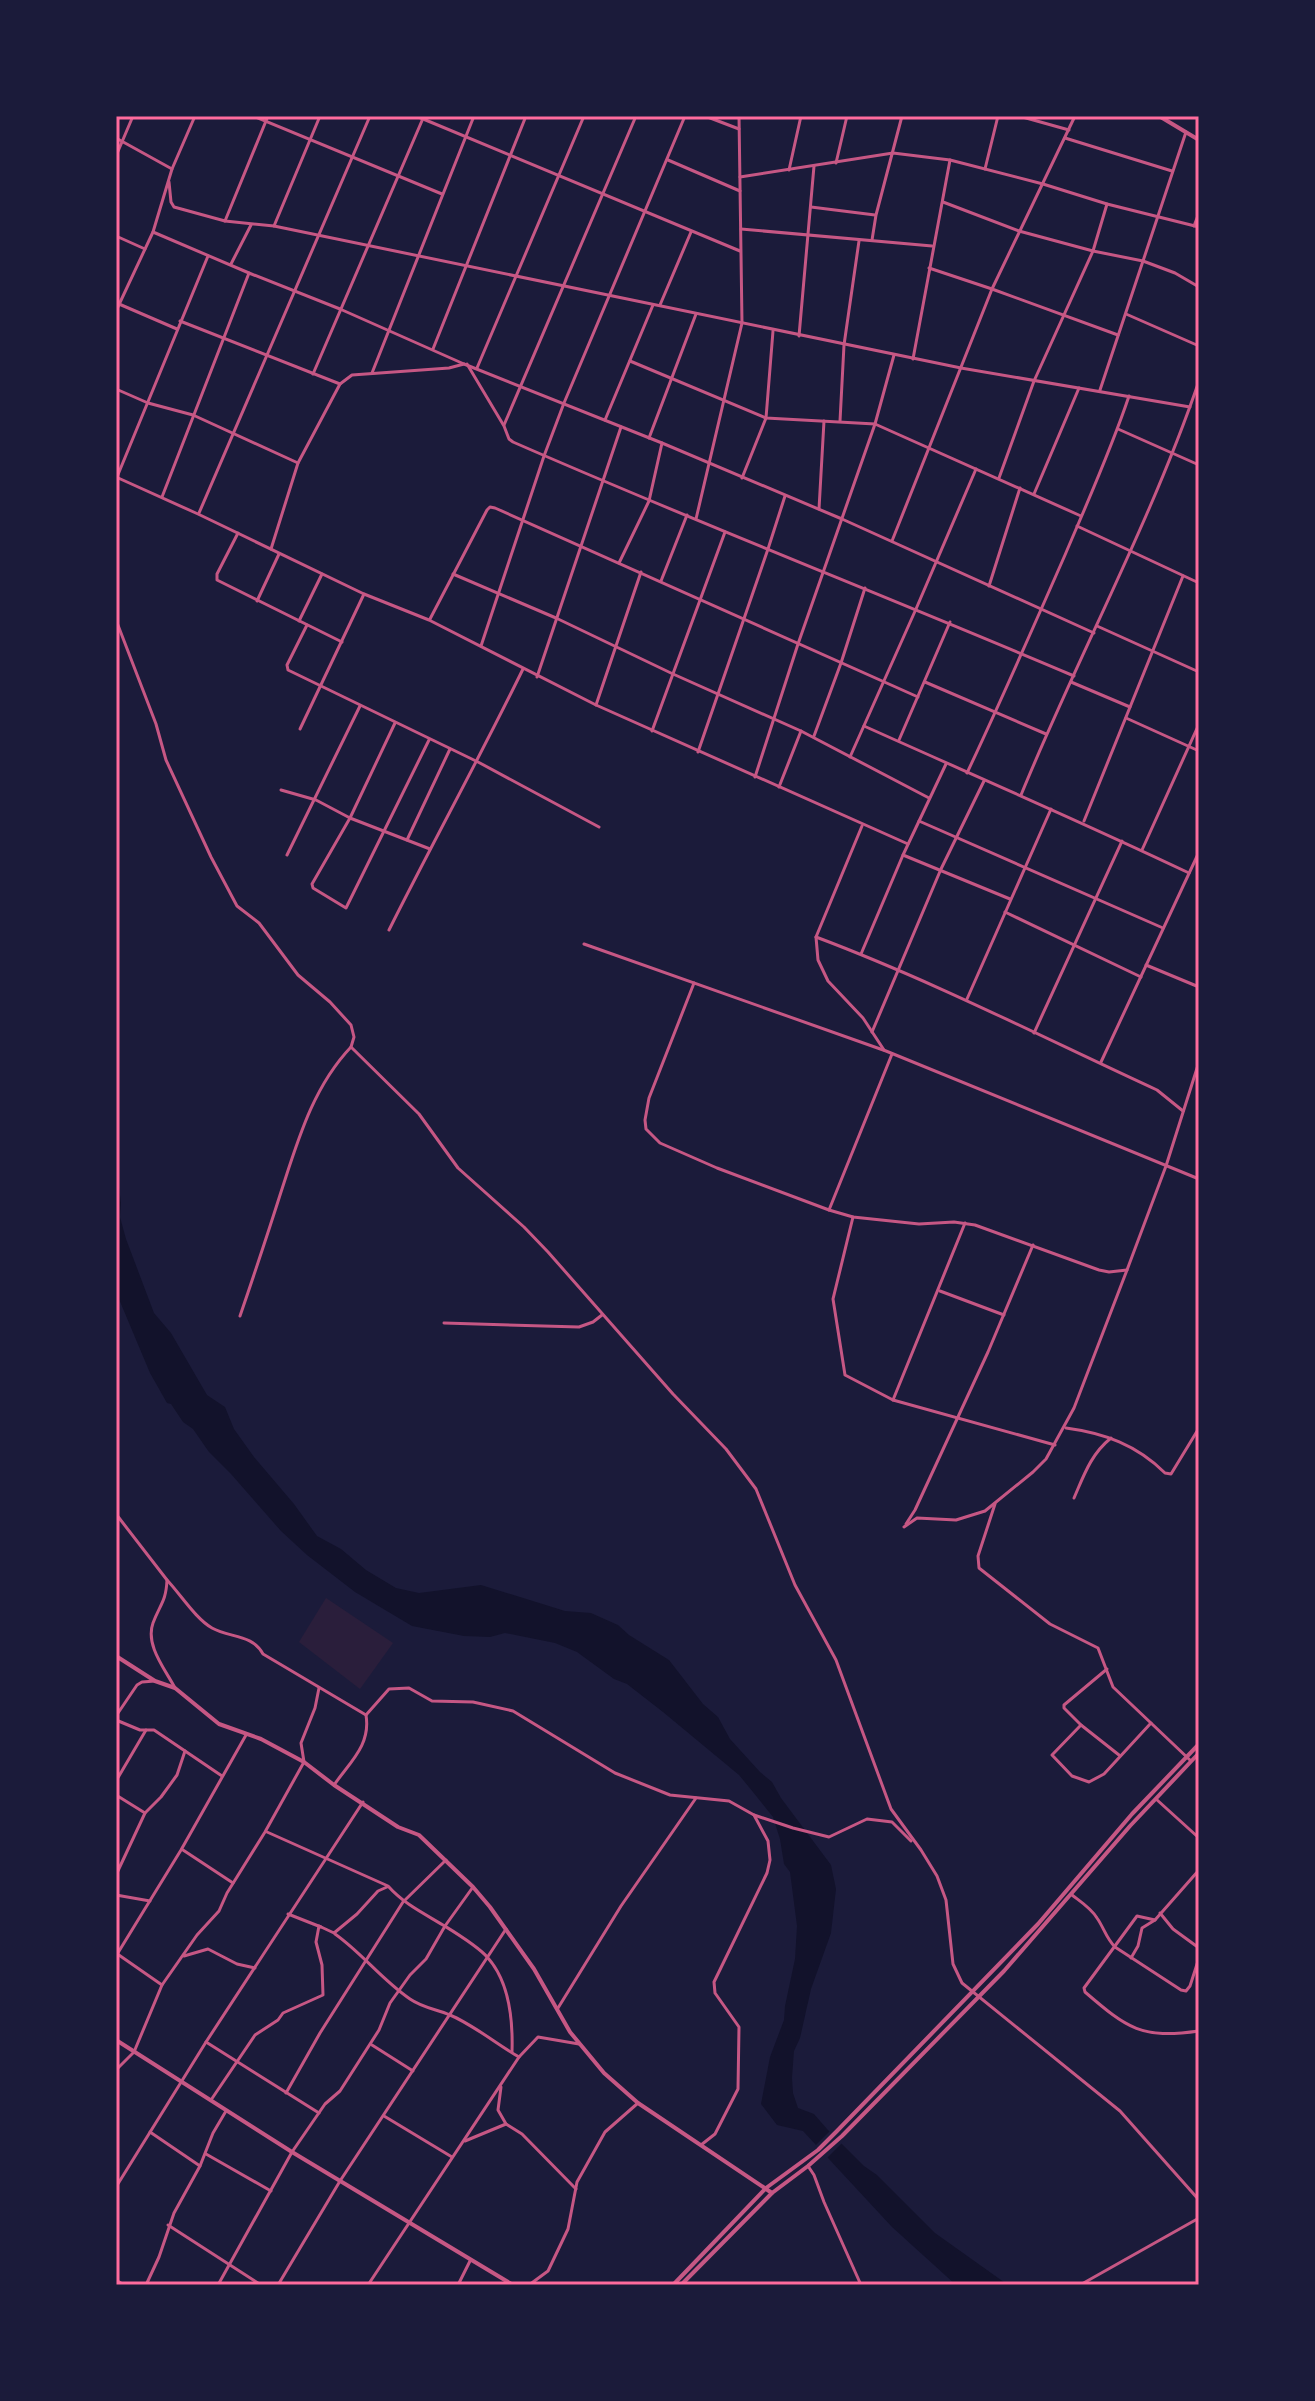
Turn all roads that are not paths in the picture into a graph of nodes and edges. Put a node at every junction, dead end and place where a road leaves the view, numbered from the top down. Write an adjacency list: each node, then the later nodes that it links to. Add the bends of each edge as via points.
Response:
1 (133, 116): 32 (street)
2 (195, 116): 41 (street)
3 (253, 116): 23 (street)
4 (268, 116): 23 (street)
5 (320, 116): 30 (street)
6 (370, 116): 36 (street)
7 (416, 116): 22 (street)
8 (474, 116): 27 (street)
9 (526, 116): 34 (street)
10 (584, 116): 45 (street)
11 (636, 116): 52 (street)
12 (685, 116): 37 (street)
13 (705, 116): 24 (street)
14 (739, 116): 24 (street)
15 (801, 116): 43 (street)
16 (847, 116): 39 (street)
17 (902, 116): 33 (street)
18 (998, 116): 42 (street)
19 (1019, 116): 25 (street)
20 (1075, 116): 25 (street)
21 (1159, 116): 26 (street)
22 (423, 117): 27 (street); 46 (street)
23 (266, 122): 30 (street); 60 (street)
24 (739, 129): 47 (street)
25 (1069, 130): 29 (street)
26 (1186, 132): 31 (street); 44 (street)
27 (466, 135): 34 (street); 51 (street)
28 (116, 138): 32 (street)
29 (1065, 138): 44 (street); 49 (street)
30 (310, 140): 36 (street); 62 (street)
31 (1199, 140)
32 (122, 141): 35 (street); 41 (street)
33 (893, 153): 38 (street); 39 (street); 58 (street)
34 (511, 154): 45 (street); 82 (street)
35 (116, 156)
36 (354, 157): 46 (street); 68 (street)
37 (668, 160): 50 (street); 56 (street)
38 (950, 160): 42 (street); 53 (street)
39 (836, 163): 40 (street)
40 (814, 166): 43 (street); 55 (street)
41 (172, 169): 48 (street)
42 (985, 169): 49 (street)
43 (789, 170): 47 (street)
44 (1172, 171): 59 (street)
45 (559, 175): 52 (street); 85 (street)
46 (398, 176): 51 (street); 73 (street)
47 (740, 177): 50 (street)
48 (169, 182): 60 (street, via 174,207); 66 (street)
49 (1043, 184): 54 (street); 65 (street)
50 (740, 191): 64 (street)
51 (442, 194): 78 (street)
52 (602, 194): 56 (street); 86 (street)
53 (943, 202): 65 (street); 74 (street)
54 (1107, 204): 59 (street); 77 (street)
55 (811, 207): 58 (street); 70 (street)
56 (645, 213): 67 (street); 90 (street)
57 (1199, 213): 63 (street)
58 (876, 215): 72 (street)
59 (1157, 218): 63 (street); 80 (street)
60 (225, 221): 61 (street)
61 (251, 225): 62 (street); 81 (street)
62 (274, 226): 68 (street)
63 (1197, 227)
64 (741, 229): 70 (street); 76 (street)
65 (1019, 231): 77 (street); 88 (street)
66 (153, 232): 75 (street); 79 (street)
67 (691, 232): 76 (street); 93 (street)
68 (319, 235): 73 (street); 89 (street)
69 (116, 236): 75 (street)
70 (808, 236): 71 (street); 105 (street)
71 (859, 241): 72 (street); 107 (street)
72 (871, 242): 74 (street)
73 (368, 245): 78 (street); 94 (street)
74 (934, 246): 83 (street)
75 (145, 249): 91 (street)
76 (740, 251): 100 (street)
77 (1093, 251): 80 (street); 98 (street)
78 (418, 255): 82 (street); 102 (street)
79 (208, 256): 81 (street); 99 (street)
80 (1143, 261): 87 (street); 97 (street)
81 (230, 265): 84 (street)
82 (466, 265): 85 (street); 109 (street)
83 (929, 268): 88 (street); 112 (street)
84 (249, 273): 89 (street); 106 (street)
85 (515, 276): 86 (street); 115 (street)
86 (564, 287): 90 (street); 123 (street)
87 (1199, 287)
88 (992, 289): 98 (street); 116 (street)
89 (295, 290): 94 (street); 111 (street)
90 (610, 295): 92 (street); 130 (street)
91 (119, 304): 95 (street); 101 (street)
92 (653, 304): 93 (street); 113 (street)
93 (660, 305): 96 (street)
94 (340, 309): 102 (street); 118 (street)
95 (116, 311)
96 (697, 313): 100 (street); 119 (street)
97 (1126, 314): 104 (street); 108 (street)
98 (1065, 315): 104 (street); 120 (street)
99 (180, 321): 101 (street); 106 (street)
100 (742, 323): 103 (street); 128 (street)
101 (177, 329): 129 (street)
102 (390, 331): 109 (street); 117 (street)
103 (773, 331): 105 (street); 133 (street)
104 (1118, 335): 126 (street)
105 (799, 336): 107 (street)
106 (222, 339): 111 (street); 132 (street)
107 (844, 345): 110 (street); 136 (street)
108 (1199, 346)
109 (433, 349): 114 (street)
110 (894, 355): 112 (street); 137 (street)
111 (268, 357): 118 (street); 141 (street)
112 (913, 359): 116 (street)
113 (630, 361): 119 (street); 134 (street)
114 (465, 364): 115 (street); 117 (street); 138 (street)
115 (477, 368): 123 (street)
116 (961, 368): 120 (street); 144 (street)
117 (372, 373): 122 (street, via 352,375)
118 (313, 374): 122 (street)
119 (673, 379): 128 (street); 142 (street)
120 (1034, 381): 124 (street); 153 (street)
121 (1199, 381): 131 (street)
122 (340, 384): 147 (street)
123 (522, 386): 130 (street); 138 (street)
124 (1079, 388): 126 (street); 156 (street)
125 (116, 389): 129 (street)
126 (1099, 392): 127 (street)
127 (1129, 396): 131 (street); 140 (street)
128 (724, 401): 133 (street); 148 (street)
129 (148, 403): 132 (street); 151 (street)
130 (564, 403): 134 (street); 146 (street)
131 (1190, 407): 145 (street)
132 (193, 415): 141 (street); 158 (street)
133 (766, 418): 135 (street); 152 (street)
134 (605, 420): 139 (street)
135 (824, 421): 136 (street); 160 (street)
136 (840, 421): 137 (street)
137 (875, 424): 144 (street); 165 (street)
138 (504, 426): 146 (street, via 509,439)
139 (621, 427): 142 (street); 154 (street)
140 (1118, 429): 145 (street); 163 (street)
141 (233, 434): 147 (street); 161 (street)
142 (649, 438): 143 (street)
143 (662, 443): 148 (street); 159 (street)
144 (930, 448): 150 (street); 170 (street)
145 (1172, 452): 149 (street); 174 (street)
146 (544, 456): 154 (street); 166 (street)
147 (298, 463): 172 (street)
148 (710, 464): 152 (street); 164 (street)
149 (1199, 465)
150 (976, 469): 153 (street); 177 (street)
151 (116, 477): 158 (street)
152 (742, 478): 157 (street)
153 (999, 478): 155 (street)
154 (602, 482): 159 (street); 171 (street)
155 (1020, 488): 156 (street); 185 (street)
156 (1034, 494): 163 (street)
157 (785, 496): 160 (street); 173 (street)
158 (162, 498): 161 (street)
159 (649, 501): 162 (street); 176 (street)
160 (819, 509): 165 (street)
161 (198, 514): 169 (street)
162 (687, 515): 164 (street); 183 (street)
163 (1081, 516): 167 (street)
164 (696, 519): 168 (street)
165 (842, 519): 170 (street); 179 (street)
166 (524, 520): 171 (street); 181 (street, via 490,507); 188 (street)
167 (1077, 526): 174 (street); 191 (street)
168 (725, 531): 173 (street); 189 (street)
169 (238, 533): 172 (street); 190 (street, via 216,578)
170 (892, 541): 177 (street)
171 (581, 545): 176 (street); 193 (street)
172 (271, 549): 175 (street)
173 (768, 549): 179 (street); 194 (street)
174 (1130, 551): 182 (street); 200 (street)
175 (280, 553): 180 (street); 190 (street)
176 (619, 563): 178 (street)
177 (936, 563): 185 (street); 192 (street)
178 (641, 572): 183 (street); 205 (street)
179 (824, 572): 186 (street); 203 (street)
180 (323, 573): 187 (street); 197 (street)
181 (453, 574): 188 (street); 196 (street)
182 (1183, 576): 184 (street); 206 (street)
183 (661, 581): 189 (street)
184 (1199, 583)
185 (989, 586): 191 (street)
186 (865, 588): 192 (street); 208 (street)
187 (364, 594): 196 (street); 202 (street)
188 (500, 594): 193 (street); 204 (street)
189 (700, 598): 194 (street); 211 (street)
190 (257, 601): 197 (street)
191 (1041, 608): 201 (street); 207 (street)
192 (916, 609): 198 (street); 214 (street)
193 (556, 618): 205 (street); 213 (street)
194 (745, 619): 203 (street); 218 (street)
195 (116, 620): 287 (street, via 166,760 237,906 259,923 298,975 351,1025)
196 (429, 620): 204 (street)
197 (299, 621): 199 (street)
198 (950, 622): 207 (street); 215 (street)
199 (307, 625): 202 (street); 217 (street, via 287,668)
200 (1097, 626): 201 (street); 206 (street)
201 (1094, 633): 212 (street)
202 (342, 642): 217 (street)
203 (798, 644): 208 (street); 225 (street)
204 (481, 647): 209 (street)
205 (615, 647): 211 (street); 220 (street)
206 (1153, 652): 210 (street); 222 (street)
207 (1022, 653): 212 (street); 223 (street)
208 (841, 663): 214 (street); 233 (street)
209 (523, 669): 213 (street); 241 (street)
210 (1199, 672)
211 (673, 674): 218 (street); 230 (street)
212 (1074, 676): 216 (street)
213 (537, 677): 220 (street)
214 (883, 682): 219 (street); 228 (street)
215 (925, 682): 219 (street); 223 (street)
216 (1071, 682): 222 (street); 232 (street)
217 (320, 686): 221 (street); 229 (street)
218 (718, 694): 225 (street); 239 (street)
219 (918, 697): 235 (street)
220 (596, 705): 230 (street)
221 (360, 706): 226 (street); 250 (street)
222 (1130, 707): 224 (street)
223 (996, 713): 232 (street); 243 (street)
224 (1126, 718): 236 (street); 254 (street)
225 (775, 719): 231 (street); 244 (street)
226 (395, 723): 234 (street); 252 (street)
227 (1199, 724): 236 (street)
228 (864, 726): 235 (street); 240 (street)
229 (300, 729)
230 (652, 731): 239 (street)
231 (801, 731): 233 (street); 246 (street)
232 (1046, 734): 248 (street)
233 (814, 737): 240 (street)
234 (429, 740): 237 (street); 257 (street)
235 (898, 741): 242 (street)
236 (1189, 747): 238 (street); 263 (street)
237 (450, 749): 241 (street); 259 (street)
238 (1199, 751)
239 (698, 752): 244 (street)
240 (850, 757): 249 (street)
241 (478, 762): 256 (street); 262 (street)
242 (946, 764): 243 (street); 249 (street)
243 (967, 773): 245 (street)
244 (755, 777): 246 (street)
245 (984, 781): 248 (street); 258 (street)
246 (779, 787): 255 (street)
247 (281, 790): 250 (street)
248 (1021, 795): 251 (street)
249 (929, 798): 253 (street)
250 (316, 800): 252 (street); 265 (street)
251 (1051, 809): 254 (street); 267 (street)
252 (350, 818): 257 (street); 257 (street, via 312,885 346,908)
253 (919, 821): 258 (street); 261 (street)
254 (1083, 822): 260 (street)
255 (862, 824): 261 (street); 275 (street)
256 (599, 827)
257 (385, 832): 259 (street)
258 (956, 836): 267 (street); 268 (street)
259 (407, 840): 262 (street)
260 (1122, 841): 263 (street); 270 (street)
261 (908, 844): 266 (street)
262 (430, 849): 274 (street)
263 (1142, 850): 269 (street)
264 (1199, 852): 269 (street)
265 (287, 855)
266 (903, 855): 268 (street); 278 (street)
267 (1025, 867): 270 (street); 271 (street)
268 (941, 869): 271 (street); 280 (street)
269 (1189, 873): 273 (street)
270 (1095, 898): 273 (street); 277 (street)
271 (1010, 899): 272 (street)
272 (1005, 912): 277 (street); 284 (street)
273 (1163, 928): 279 (street)
274 (389, 930)
275 (816, 937): 278 (street); 285 (street, via 818,960 828,981)
276 (584, 944): 282 (street)
277 (1074, 944): 281 (street); 286 (street)
278 (861, 954): 280 (street)
279 (1146, 965): 281 (street); 283 (street)
280 (898, 970): 284 (street); 285 (street)
281 (1141, 977): 291 (street)
282 (694, 983): 288 (street); 295 (street, via 652,1089 646,1129 671,1150)
283 (1199, 987)
284 (966, 1000): 286 (street)
285 (872, 1032): 288 (street)
286 (1034, 1033): 291 (street)
287 (351, 1047): 301 (street, via 419,1114 458,1168 524,1227); 303 (street, via 326,1077 312,1106)
288 (884, 1050): 289 (street)
289 (892, 1053): 293 (street); 295 (street)
290 (1199, 1062): 292 (street)
291 (1100, 1064): 292 (street, via 1157,1090)
292 (1183, 1111): 293 (street)
293 (1166, 1166): 294 (street); 299 (street)
294 (1199, 1179)
295 (829, 1210): 296 (street)
296 (853, 1217): 297 (street); 305 (street, via 833,1299 844,1372)
297 (965, 1223): 298 (street); 300 (street)
298 (1033, 1245): 299 (street, via 1099,1270); 302 (street)
299 (1127, 1270): 307 (street)
300 (938, 1291): 302 (street); 305 (street)
301 (602, 1315): 304 (street, via 579,1327); 344 (street, via 726,1449 756,1489 795,1585 836,1660 891,1809)
302 (1004, 1315): 306 (street)
303 (240, 1316)
304 (444, 1323)
305 (893, 1400): 306 (street)
306 (955, 1418): 310 (street); 312 (street, via 904,1527 917,1518 967,1518)
307 (1064, 1428): 309 (street); 310 (street)
308 (1199, 1428): 309 (street, via 1171,1474)
309 (1112, 1438): 311 (street, via 1093,1457)
310 (1055, 1445): 312 (street)
311 (1074, 1498)
312 (996, 1503): 316 (street, via 978,1556 979,1568 1050,1624 1098,1648)
313 (116, 1514): 314 (street)
314 (167, 1580): 318 (street, via 151,1638); 319 (street, via 202,1621 251,1641)
315 (116, 1656): 317 (street)
316 (1107, 1669): 322 (street, via 1113,1687); 323 (street, via 1064,1705)
317 (155, 1681): 318 (street); 321 (street, via 137,1685)
318 (175, 1688): 325 (street, via 210,1719)
319 (319, 1688): 320 (street); 331 (street, via 301,1743)
320 (366, 1715): 334 (street, via 366,1740); 336 (street, via 389,1689 409,1688 432,1701 473,1702 513,1711 615,1773 670,1795)
321 (116, 1718): 324 (street)
322 (1152, 1722): 329 (street); 330 (street)
323 (1081, 1725): 329 (street); 329 (street, via 1052,1755 1072,1776 1097,1779)
324 (146, 1730): 327 (street); 333 (street)
325 (247, 1733): 331 (street); 332 (street)
326 (1199, 1744): 330 (street)
327 (185, 1751): 332 (street); 339 (street, via 177,1775)
328 (1199, 1753): 330 (street)
329 (1119, 1755)
330 (1189, 1759): 337 (street); 373 (street, via 1132,1814 1038,1924)
331 (304, 1762): 334 (street); 341 (street)
332 (222, 1776): 343 (street)
333 (116, 1781)
334 (334, 1785): 338 (street)
335 (116, 1795): 339 (street)
336 (696, 1798): 340 (street, via 729,1801); 375 (street)
337 (1156, 1799): 342 (street); 353 (street)
338 (363, 1802): 345 (street); 346 (street, via 419,1835)
339 (145, 1813): 348 (street)
340 (754, 1815): 344 (street, via 829,1837 867,1819 892,1822); 399 (street, via 768,1841 767,1873 714,1982 715,1993 739,2027 738,2089 715,2134)
341 (265, 1832): 345 (street); 349 (street)
342 (1199, 1838)
343 (181, 1850): 349 (street); 354 (street)
344 (921, 1850): 373 (street, via 946,1900 953,1964)
345 (326, 1858): 350 (street); 357 (street)
346 (446, 1860): 351 (street); 355 (street)
347 (1199, 1870): 356 (street)
348 (116, 1875)
349 (233, 1883): 365 (street, via 215,1917)
350 (388, 1886): 355 (street); 361 (street)
351 (473, 1887): 359 (street); 360 (street)
352 (116, 1895): 354 (street)
353 (1072, 1895): 362 (street, via 1091,1910); 374 (street)
354 (150, 1901): 364 (street)
355 (403, 1902): 359 (street); 369 (street)
356 (1160, 1913): 358 (street); 363 (street)
357 (288, 1914): 361 (street); 370 (street)
358 (1155, 1920): 362 (street, via 1137,1916); 367 (street, via 1142,1928)
359 (445, 1926): 366 (street); 372 (street)
360 (506, 1929): 366 (street); 375 (street)
361 (334, 1933): 369 (street); 385 (street, via 319,1926 317,1931 323,1995 260,2030)
362 (1115, 1947): 367 (street); 377 (street, via 1086,1983 1085,1992 1123,2023 1154,2034)
363 (1199, 1948)
364 (116, 1954): 371 (street)
365 (181, 1957): 370 (street, via 208,1949); 371 (street)
366 (488, 1957): 376 (street); 383 (street, via 510,2010)
367 (1131, 1958): 368 (street, via 1184,1991)
368 (1199, 1958)
369 (367, 1961): 372 (street); 390 (street)
370 (255, 1968): 379 (street)
371 (162, 1985): 382 (street)
372 (399, 1991): 376 (street, via 421,2006); 380 (street)
373 (971, 1992): 374 (street); 401 (street)
374 (978, 1996): 401 (street, via 842,2136); 413 (street, via 1120,2111)
375 (558, 2008): 381 (street)
376 (450, 2015): 383 (street); 387 (street)
377 (1199, 2031)
378 (116, 2040): 382 (street)
379 (206, 2042): 385 (street); 388 (street)
380 (371, 2044): 387 (street); 394 (street)
381 (579, 2044): 384 (street, via 538,2037); 392 (street)
382 (134, 2052): 386 (street); 388 (street)
383 (512, 2052): 384 (street)
384 (519, 2057): 389 (street)
385 (237, 2061): 390 (street); 391 (street)
386 (116, 2070)
387 (413, 2071): 395 (street)
388 (181, 2081): 391 (street); 397 (street)
389 (502, 2083): 396 (street, via 498,2110); 398 (street)
390 (286, 2093): 394 (street)
391 (211, 2100): 393 (street)
392 (638, 2103): 399 (street); 410 (street, via 605,2132)
393 (226, 2110): 400 (street); 402 (street)
394 (319, 2113): 400 (street)
395 (384, 2116): 403 (street); 407 (street)
396 (506, 2124): 398 (street); 410 (street)
397 (149, 2132): 404 (street); 406 (street)
398 (462, 2143): 403 (street)
399 (701, 2145): 409 (street)
400 (292, 2152): 407 (street); 411 (street)
401 (820, 2152): 405 (street); 409 (street)
402 (206, 2154): 404 (street); 411 (street)
403 (452, 2157): 415 (street)
404 (200, 2166): 416 (street)
405 (808, 2166): 412 (street); 431 (street)
406 (118, 2180): 408 (street)
407 (340, 2181): 415 (street); 425 (street)
408 (116, 2187)
409 (766, 2188): 412 (street); 429 (street)
410 (576, 2189): 428 (street, via 568,2229 548,2271)
411 (271, 2191): 418 (street)
412 (772, 2193): 430 (street)
413 (1199, 2200)
414 (1199, 2218): 432 (street)
415 (409, 2222): 417 (street); 426 (street)
416 (168, 2225): 418 (street); 422 (street)
417 (470, 2261): 420 (street); 427 (street)
418 (230, 2264): 423 (street); 424 (street)
419 (116, 2280): 421 (street)
420 (510, 2284)
421 (124, 2285)
422 (146, 2285)
423 (218, 2285)
424 (261, 2285)
425 (278, 2285)
426 (368, 2285)
427 (458, 2285)
428 (529, 2285)
429 (673, 2285)
430 (681, 2285)
431 (861, 2285)
432 (1080, 2285)

